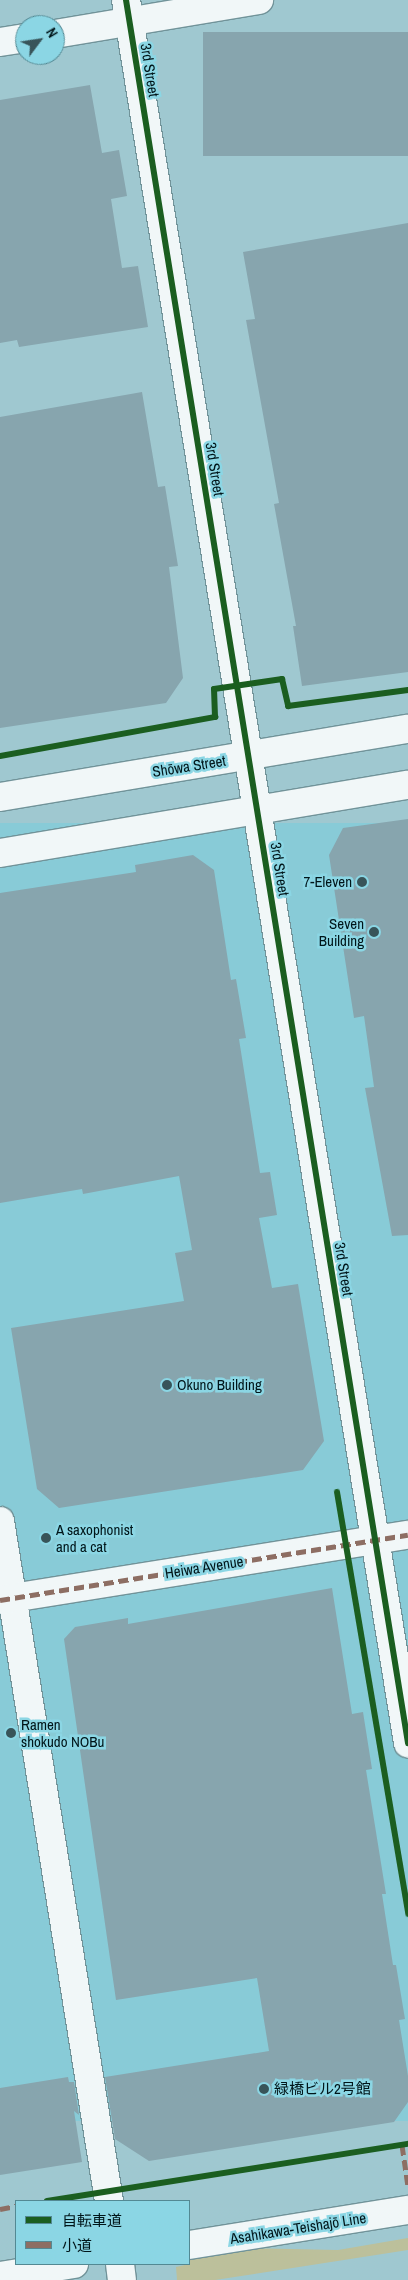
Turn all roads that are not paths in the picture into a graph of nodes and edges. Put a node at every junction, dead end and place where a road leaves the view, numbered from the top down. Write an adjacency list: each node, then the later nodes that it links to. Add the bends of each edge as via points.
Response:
1 (259, 0): 2 (street)
2 (128, 11): 3 (street); 7 (street, 3rd Street)
3 (65, 31)
4 (15, 40): 5 (street)
5 (0, 42)
6 (408, 729): 7 (street, Shōwa Street)
7 (248, 756): 9 (street, Shōwa Street); 10 (street, 3rd Street)
8 (408, 785): 10 (street)
9 (0, 797)
10 (257, 810): 11 (street); 14 (street, 3rd Street)
11 (0, 853)
12 (0, 1522): 15 (street)
13 (408, 1534): 14 (street, Heiwa Avenue)
14 (375, 1540): 15 (street, Heiwa Avenue); 16 (street, 3rd Street)
15 (6, 1599): 17 (street)
16 (408, 1743)
17 (109, 2200)
18 (408, 2210): 19 (street, Asahikawa-Teishajō Line)
19 (190, 2245)
20 (68, 2265): 22 (street)
21 (120, 2265): 23 (street)
22 (0, 2276)
23 (122, 2280)

